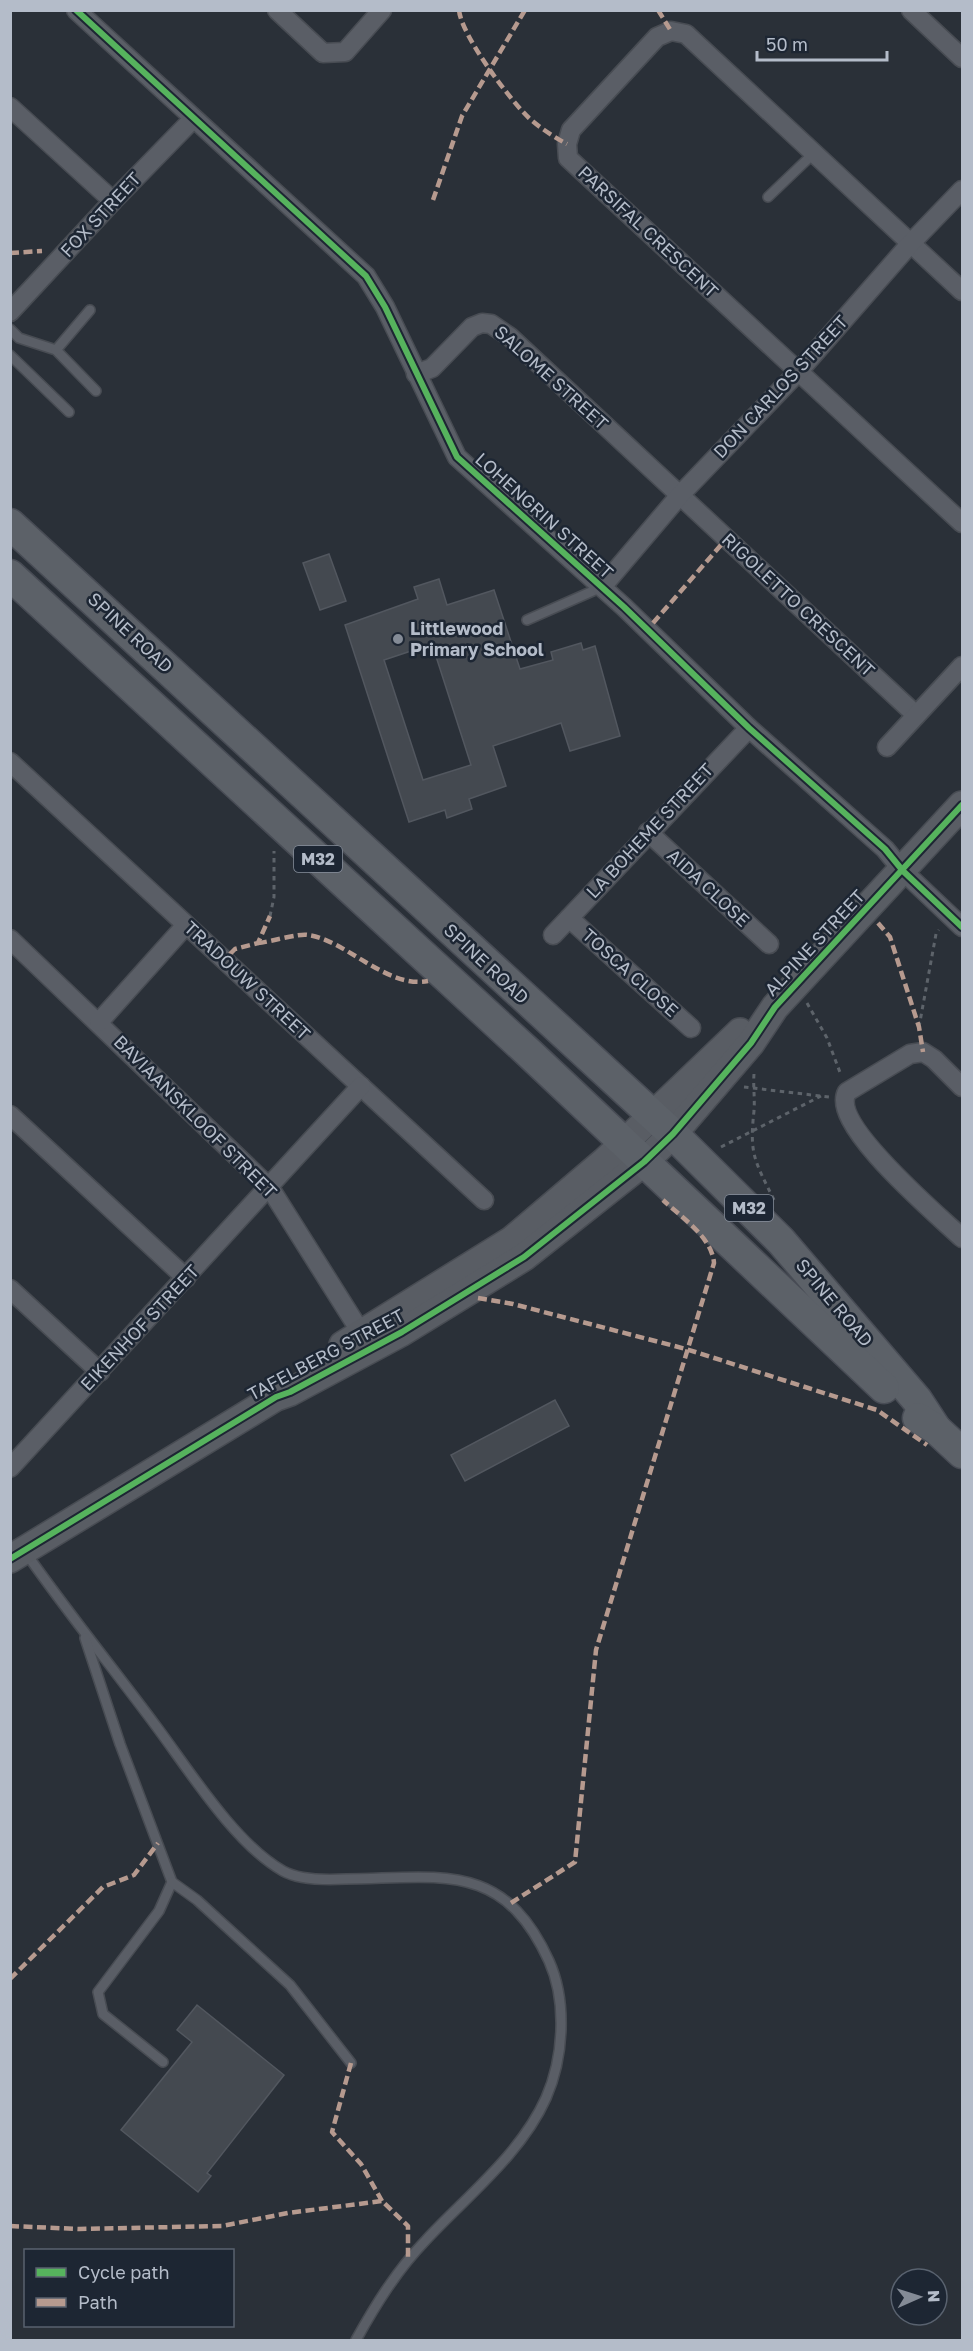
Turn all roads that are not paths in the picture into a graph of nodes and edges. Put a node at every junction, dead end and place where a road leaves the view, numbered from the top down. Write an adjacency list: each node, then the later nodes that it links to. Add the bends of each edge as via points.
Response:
1 (76, 10): 7 (street, LOHENGRIN STREET)
2 (277, 10): 3 (street, via 323,53 345,52)
3 (382, 10)
4 (911, 10): 5 (street)
5 (963, 58)
6 (10, 107): 11 (street)
7 (193, 119): 11 (street, FOX STREET); 20 (street, LOHENGRIN STREET, via 366,276 381,298)
8 (814, 153): 10 (lane); 12 (street, PARSIFAL CRESCENT); 19 (street, PARSIFAL CRESCENT, via 686,34 671,31 657,37 571,130 567,144 568,158)
9 (963, 190): 12 (street, DON CARLOS STREET)
10 (768, 197)
11 (113, 201): 15 (street, FOX STREET)
12 (910, 244): 13 (street, PARSIFAL CRESCENT); 19 (street, DON CARLOS STREET)
13 (963, 291)
14 (90, 310): 17 (lane)
15 (10, 312)
16 (10, 329): 17 (lane, via 19,338)
17 (56, 350): 21 (lane)
18 (10, 355): 22 (lane)
19 (798, 372): 23 (street, DON CARLOS STREET); 24 (street)
20 (416, 374): 23 (street, SALOME STREET, via 432,368 472,327 492,324); 27 (street, LOHENGRIN STREET, via 457,457)
21 (96, 391)
22 (69, 412)
23 (680, 495): 27 (street, DON CARLOS STREET); 30 (street, RIGOLETTO CRESCENT)
24 (963, 523)
25 (10, 524): 48 (main road, SPINE ROAD / M32)
26 (10, 575): 49 (main road, SPINE ROAD / M32)
27 (602, 587): 28 (lane); 31 (street, LOHENGRIN STREET)
28 (527, 620)
29 (963, 666): 30 (street)
30 (916, 715): 32 (street)
31 (749, 728): 35 (street, LA BOHEME STREET); 36 (street, LOHENGRIN STREET, via 885,849)
32 (887, 747)
33 (10, 762): 38 (street, TRADOUW STREET)
34 (963, 805): 36 (street, ALPINE STREET)
35 (648, 832): 37 (street, LA BOHEME STREET); 42 (street, AIDA CLOSE)
36 (903, 871): 39 (street, LOHENGRIN STREET); 48 (street, ALPINE STREET, via 775,1007 751,1043)
37 (569, 918): 40 (street, LA BOHEME STREET); 44 (street, TOSCA CLOSE)
38 (186, 925): 43 (street); 45 (street, TRADOUW STREET)
39 (963, 927)
40 (553, 935)
41 (10, 939): 43 (street, BAVIAANSKLOOF STREET)
42 (769, 944)
43 (99, 1022): 50 (street, BAVIAANSKLOOF STREET)
44 (691, 1028)
45 (361, 1086): 50 (street, EIKENHOF STREET); 51 (street, TRADOUW STREET)
46 (963, 1087): 52 (street, via 923,1052 910,1054 845,1096 845,1113 864,1143)
47 (10, 1115): 53 (street)
48 (662, 1125): 49 (street, ALPINE STREET); 57 (main road, SPINE ROAD / M32, via 781,1241 917,1400)
49 (634, 1153): 55 (street, TAFELBERG STREET); 57 (main road, SPINE ROAD / M32, via 907,1411)
50 (270, 1188): 53 (street, EIKENHOF STREET); 55 (street, BAVIAANSKLOOF STREET)
51 (484, 1200)
52 (962, 1236)
53 (186, 1278): 56 (street, EIKENHOF STREET)
54 (10, 1289): 56 (street)
55 (366, 1340): 60 (street, TAFELBERG STREET, via 285,1384 276,1397)
56 (100, 1371): 59 (street, EIKENHOF STREET)
57 (936, 1428): 58 (main road, SPINE ROAD / M32)
58 (963, 1453)
59 (12, 1462)
60 (17, 1554): 61 (lane)
61 (82, 1630): 62 (lane); 65 (lane, via 203,1791 247,1842 284,1872 326,1880 439,1877 477,1884 496,1892 522,1914 551,1966 560,2042 546,2098 524,2136 408,2260)
62 (172, 1882): 63 (lane, via 159,1911 98,1992 103,2014); 64 (lane, via 206,1907 290,1985)
63 (163, 2062)
64 (351, 2063)
65 (356, 2340)

